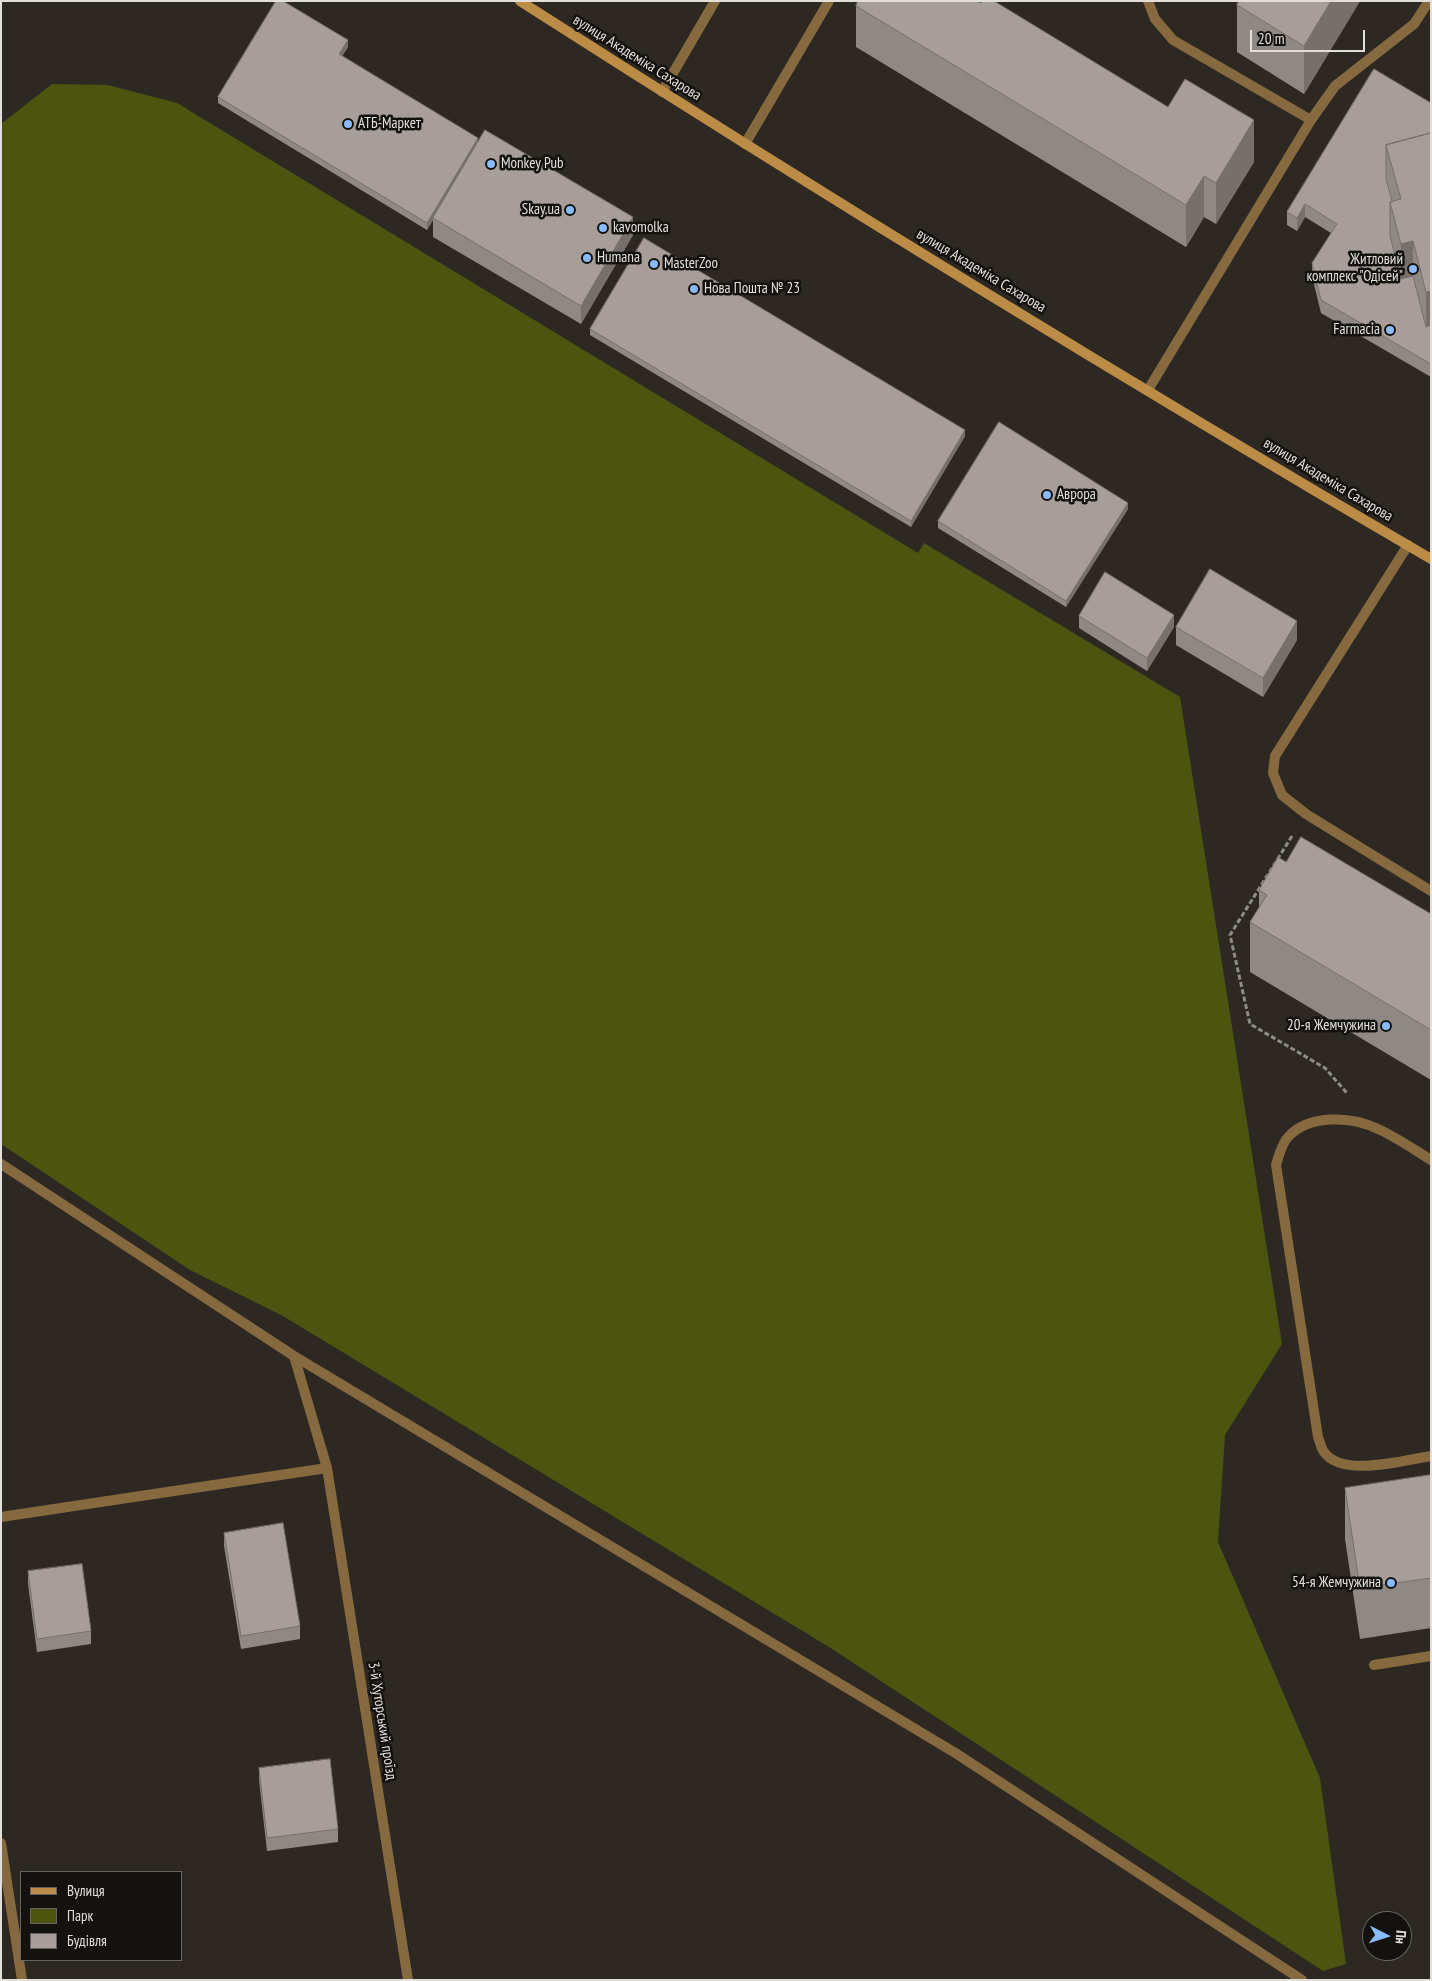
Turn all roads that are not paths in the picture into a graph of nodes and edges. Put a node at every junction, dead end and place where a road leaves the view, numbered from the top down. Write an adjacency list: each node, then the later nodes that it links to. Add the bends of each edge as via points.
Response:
1 (520, 1): 6 (street, вулиця Академіка Сахарова)
2 (715, 1): 6 (street)
3 (829, 1): 8 (street)
4 (1148, 1): 7 (street, via 1155,19 1172,40)
5 (1429, 1): 7 (street, via 1414,24 1335,86)
6 (662, 92): 8 (street, вулиця Академіка Сахарова)
7 (1311, 120): 9 (street)
8 (745, 144): 9 (street, вулиця Академіка Сахарова)
9 (1148, 390): 10 (street, вулиця Академіка Сахарова)
10 (1408, 545): 11 (street, вулиця Академіка Сахарова); 12 (street, via 1275,756 1273,773 1282,795 1306,814)
11 (1431, 559)
12 (1431, 891)
13 (1431, 1160): 16 (street, via 1376,1128 1327,1119 1297,1129 1287,1138 1276,1165 1318,1437 1324,1452 1334,1461 1366,1466)
14 (1, 1164): 15 (street)
15 (294, 1356): 17 (street, 3-й Хуторський проїзд); 24 (street, via 957,1754)
16 (1431, 1456)
17 (327, 1468): 18 (street); 23 (street, 3-й Хуторський проїзд)
18 (1, 1517)
19 (1431, 1656): 20 (street)
20 (1374, 1665)
21 (1, 1843): 22 (street)
22 (22, 1980)
23 (408, 1980)
24 (1302, 1980)

